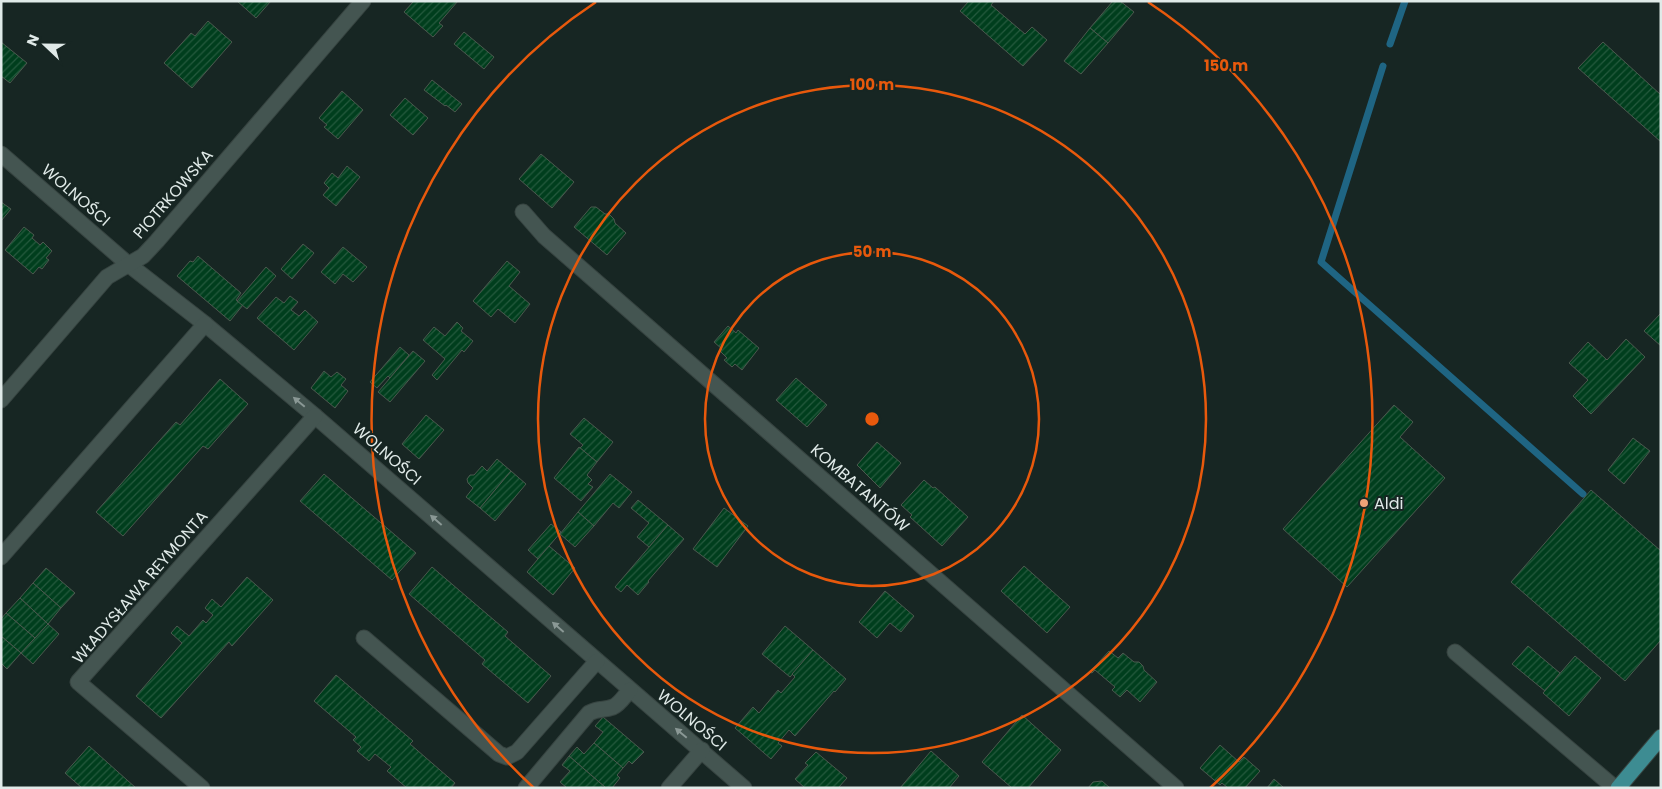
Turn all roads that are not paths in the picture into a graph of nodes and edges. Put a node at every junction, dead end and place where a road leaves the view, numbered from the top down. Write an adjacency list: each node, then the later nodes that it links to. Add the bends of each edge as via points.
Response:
1 (363, 1): 4 (street, PIOTRKOWSKA, via 157,241 143,256)
2 (1, 154): 4 (street, WOLNOŚCI)
3 (523, 212): 19 (street, KOMBATANTÓW, via 544,236)
4 (128, 264): 5 (street, WOLNOŚCI); 6 (street, PIOTRKOWSKA, via 106,277)
5 (206, 324): 7 (street, WOLNOŚCI, one-way to 5); 8 (street)
6 (1, 400)
7 (315, 416): 11 (street, WOLNOŚCI, one-way to 7); 15 (street, WŁADYSŁAWA REYMONTA, via 78,682)
8 (1, 557)
9 (364, 638): 11 (street, via 499,754 507,756 517,752)
10 (1455, 652): 20 (street)
11 (597, 661): 12 (street, WOLNOŚCI)
12 (630, 690): 14 (street, WOLNOŚCI, one-way to 12); 16 (street, via 613,707 597,708 589,713)
13 (1661, 738): 20 (main road)
14 (702, 750): 17 (street); 18 (street, WOLNOŚCI)
15 (202, 788)
16 (526, 788)
17 (669, 788)
18 (744, 788)
19 (1176, 788)
20 (1616, 788)

